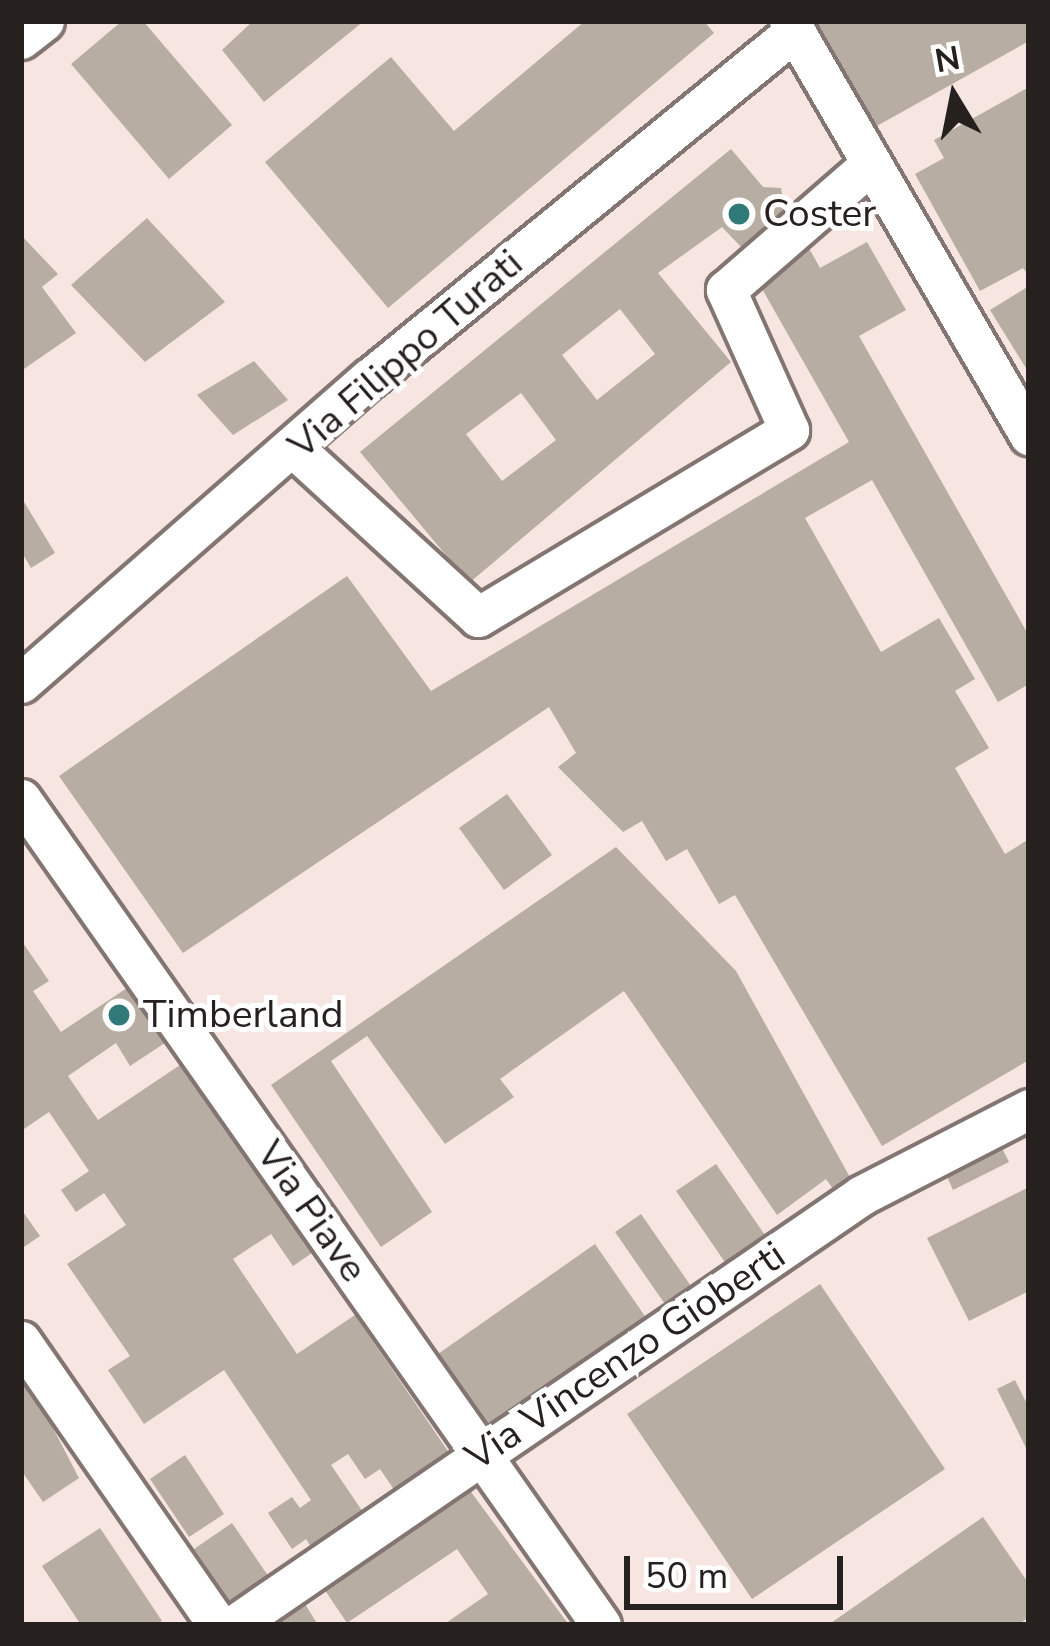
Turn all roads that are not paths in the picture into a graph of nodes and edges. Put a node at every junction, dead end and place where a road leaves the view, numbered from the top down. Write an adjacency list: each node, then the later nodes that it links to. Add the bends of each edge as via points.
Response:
1 (44, 21): 3 (street)
2 (792, 26): 4 (street); 6 (street, Via Filippo Turati)
3 (21, 39)
4 (871, 164): 5 (street); 6 (street, via 726,290 789,430 478,617)
5 (1029, 435)
6 (296, 450): 7 (street, Via Filippo Turati)
7 (21, 683)
8 (21, 800): 11 (street, Via Piave)
9 (1029, 1108): 11 (street, Via Vincenzo Gioberti, via 862,1196)
10 (21, 1341): 12 (street)
11 (482, 1455): 13 (street, Via Vincenzo Gioberti); 14 (street, Via Piave)
12 (218, 1625)
13 (235, 1625)
14 (601, 1625)

